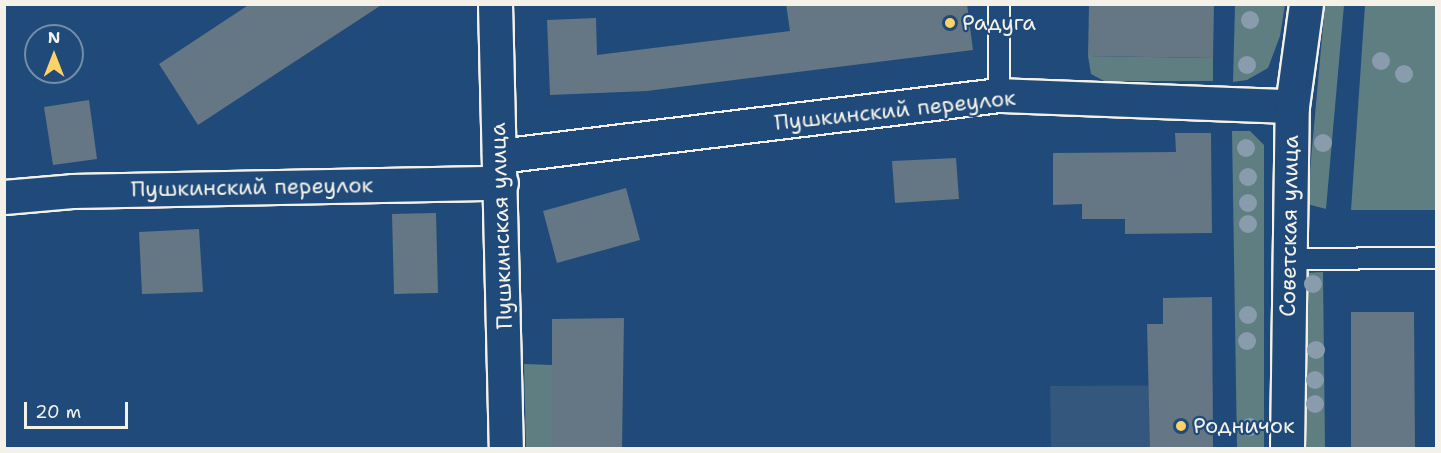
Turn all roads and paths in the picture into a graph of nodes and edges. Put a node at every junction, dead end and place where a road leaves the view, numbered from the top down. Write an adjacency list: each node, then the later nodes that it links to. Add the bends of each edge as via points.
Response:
1 (495, 4): 6 (street, Пушкинская улица)
2 (999, 4): 4 (lane)
3 (1306, 4): 5 (street, Советская улица)
4 (999, 95): 5 (street, Пушкинский переулок); 6 (street, Пушкинский переулок)
5 (1292, 106): 9 (street, Советская улица)
6 (500, 169): 7 (street, Пушкинский переулок); 10 (street, Пушкинская улица)
7 (4, 197)
8 (1437, 258): 9 (lane)
9 (1287, 259): 11 (street, Советская улица)
10 (506, 448)
11 (1287, 448)

